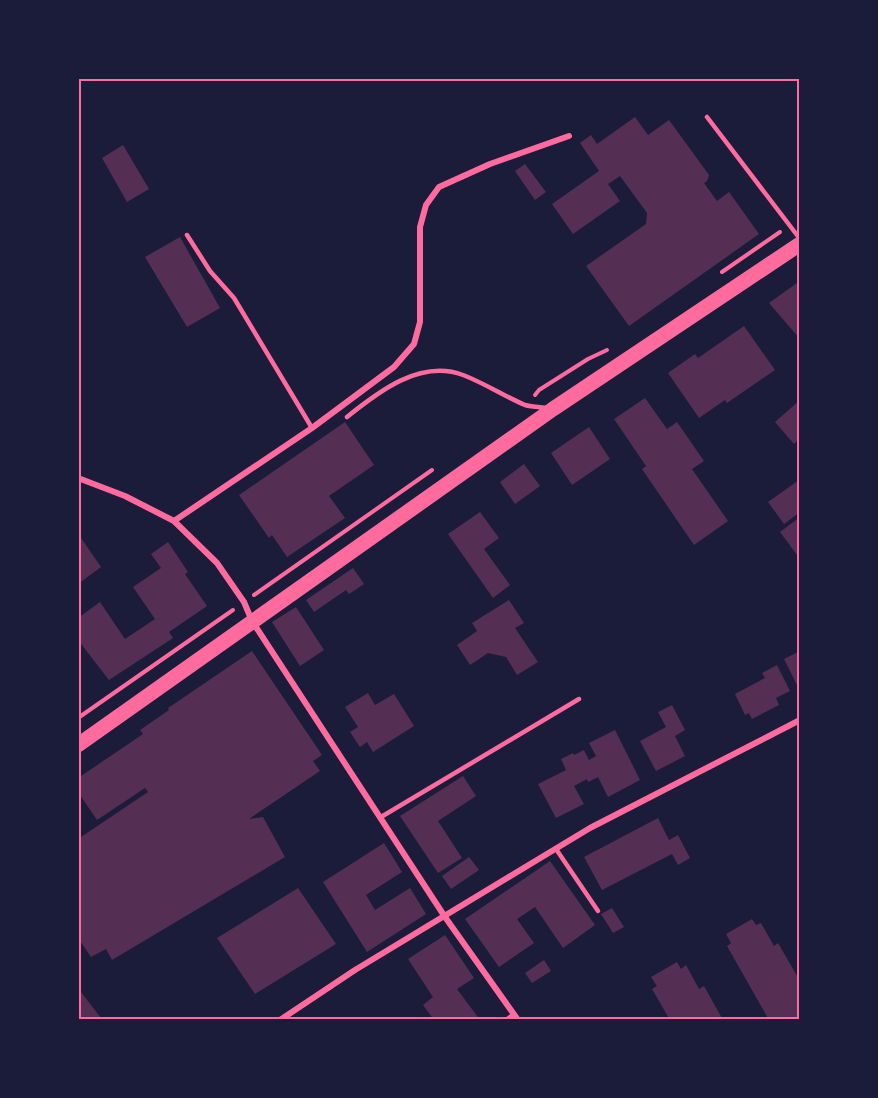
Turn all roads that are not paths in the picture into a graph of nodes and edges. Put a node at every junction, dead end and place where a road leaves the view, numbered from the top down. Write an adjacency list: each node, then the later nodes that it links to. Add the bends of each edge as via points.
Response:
1 (706, 117): 4 (lane)
2 (569, 136): 8 (street, via 439,187 426,205 420,227 420,322 414,344 394,367)
3 (187, 235): 8 (lane, via 210,271 234,298)
4 (800, 239)
5 (800, 244): 6 (main road)
6 (553, 409): 7 (lane, via 527,405 461,374 435,371 403,379); 11 (main road)
7 (347, 417)
8 (312, 428): 10 (street)
9 (78, 478): 10 (street, via 125,496)
10 (174, 522): 11 (street, via 217,563)
11 (252, 621): 14 (main road); 15 (street)
12 (579, 699): 15 (lane)
13 (800, 720): 16 (street)
14 (78, 745)
15 (381, 817): 18 (street)
16 (556, 849): 17 (lane); 18 (street)
17 (598, 911)
18 (445, 917): 19 (street); 20 (street)
19 (516, 1017): 21 (lane)
20 (280, 1020)
21 (506, 1020)

